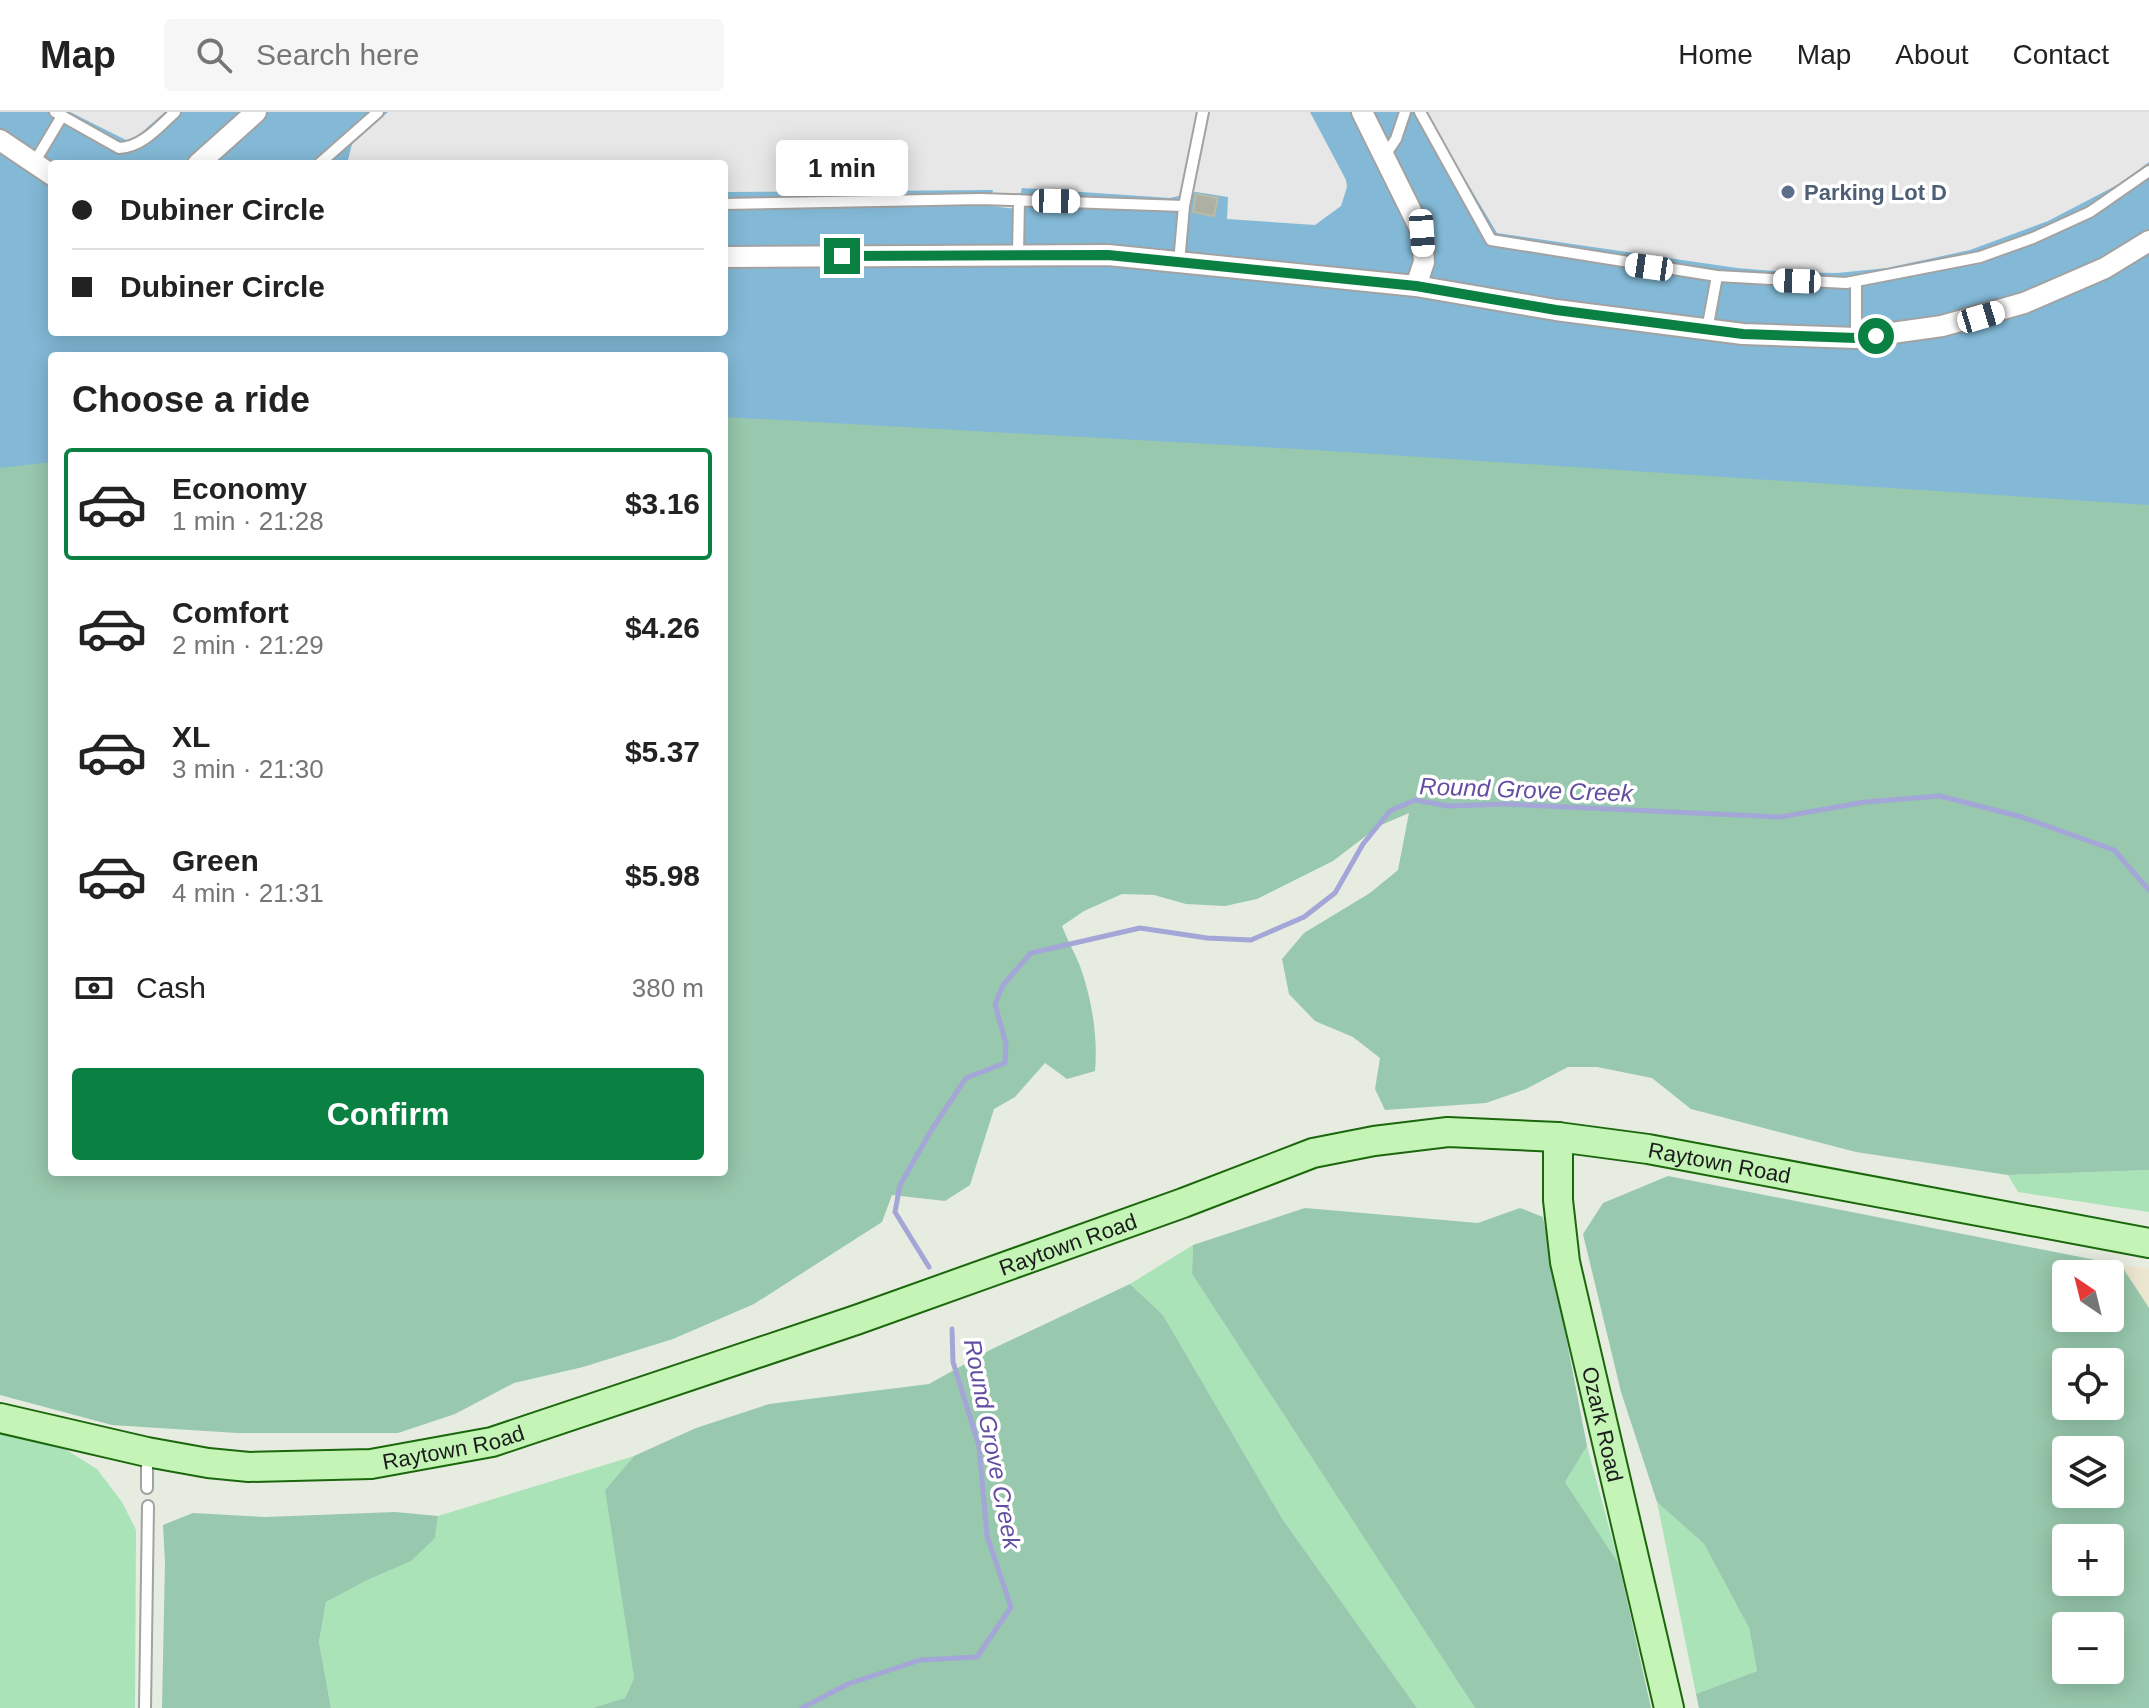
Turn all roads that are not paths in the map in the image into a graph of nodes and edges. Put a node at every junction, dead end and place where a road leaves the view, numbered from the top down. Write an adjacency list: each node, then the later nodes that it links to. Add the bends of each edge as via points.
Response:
1 (175, 112): 8 (lane, via 130,148 119,148)
2 (256, 112): 11 (street)
3 (378, 112): 12 (lane)
4 (1203, 112): 18 (lane)
5 (1362, 112): 10 (street)
6 (1405, 112): 10 (lane)
7 (1420, 112): 23 (lane, via 1491,240)
8 (58, 114): 13 (lane)
9 (0, 140): 13 (street)
10 (1384, 157): 25 (street, via 1422,233 1424,262)
11 (202, 160)
12 (324, 160)
13 (33, 163): 15 (street)
14 (2149, 171): 24 (lane, via 2090,212 2033,238 1980,257)
15 (48, 172)
16 (1019, 200): 17 (lane); 18 (lane); 20 (lane)
17 (728, 204)
18 (1184, 206): 22 (lane)
19 (2149, 241): 27 (street, via 2105,268 2024,303 1942,326)
20 (1018, 254): 21 (street); 22 (street, via 1108,255)
21 (728, 257)
22 (1179, 263): 25 (street)
23 (1717, 276): 24 (lane); 26 (lane)
24 (1856, 281): 27 (lane)
25 (1416, 286): 26 (street)
26 (1707, 330): 27 (street)
27 (1856, 338)
28 (1558, 1137): 29 (main road, Raytown Road, via 1648,1149); 31 (main road, Raytown Road, via 1448,1132 1313,1153 856,1320 492,1442 371,1464 249,1467); 35 (main road, Ozark Road, via 1565,1262)
29 (2149, 1243)
30 (0, 1418): 31 (main road, Raytown Road)
31 (147, 1452): 32 (lane)
32 (147, 1488)
33 (148, 1506): 34 (lane)
34 (145, 1708)
35 (1669, 1708)

